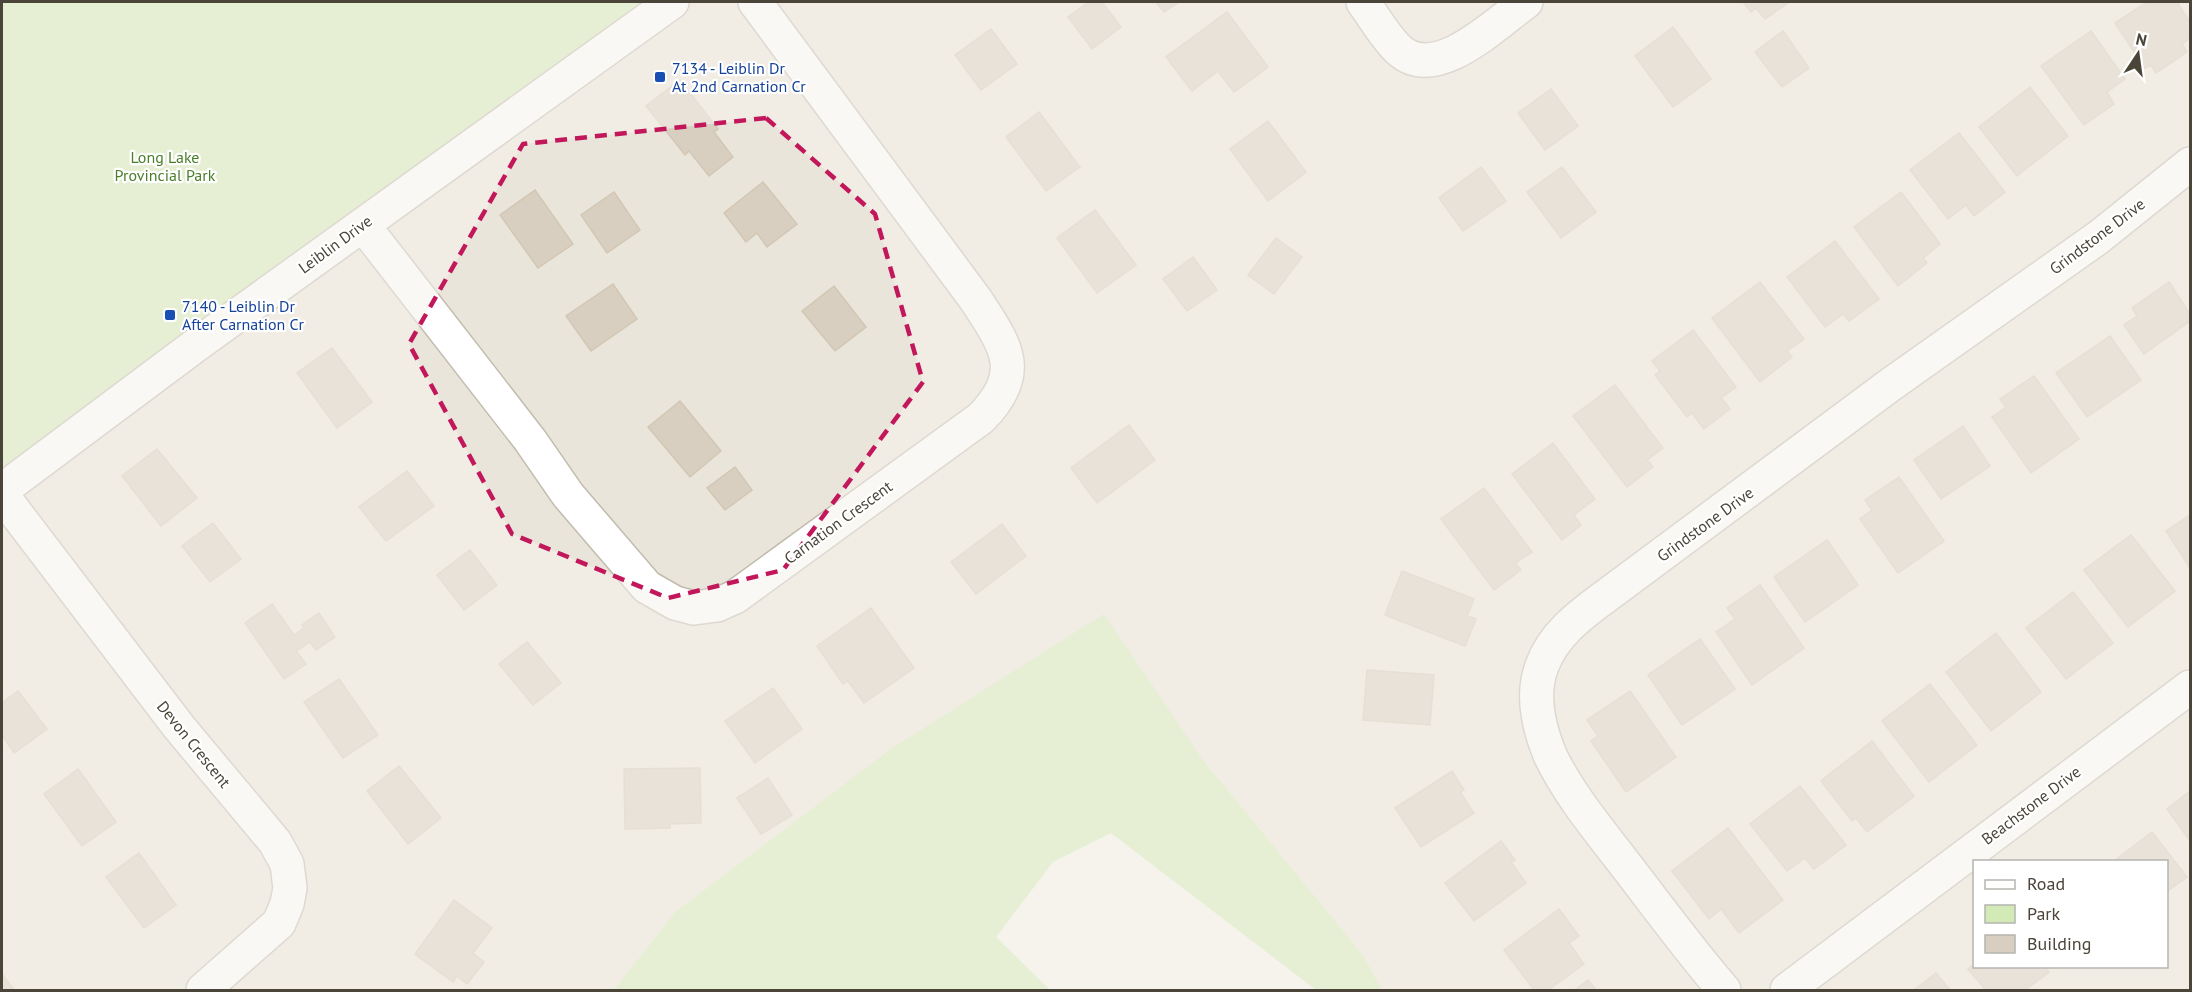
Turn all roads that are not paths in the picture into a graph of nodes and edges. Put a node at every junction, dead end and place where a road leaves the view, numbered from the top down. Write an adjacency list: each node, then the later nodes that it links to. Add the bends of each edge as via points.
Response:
1 (672, 2): 6 (street, Leiblin Drive)
2 (755, 2): 6 (street, Carnation Crescent, via 976,300 1003,341 1007,370 996,402 981,418 735,597 717,605 694,608 675,603 647,587 568,495)
3 (1363, 2): 4 (street, via 1399,50 1411,57 1433,60 1454,54)
4 (1526, 2)
5 (2190, 164): 11 (street, Grindstone Drive, via 2099,237 1890,385 1605,596 1556,640 1541,666 1536,696 1540,726 1550,755 1586,812)
6 (363, 225): 7 (street, Leiblin Drive)
7 (2, 490)
8 (2, 495): 10 (street, Devon Crescent, via 179,728 275,842 287,864 288,904 279,922)
9 (2190, 687): 12 (street, Beachstone Drive)
10 (203, 990)
11 (1724, 990)
12 (1787, 990)

